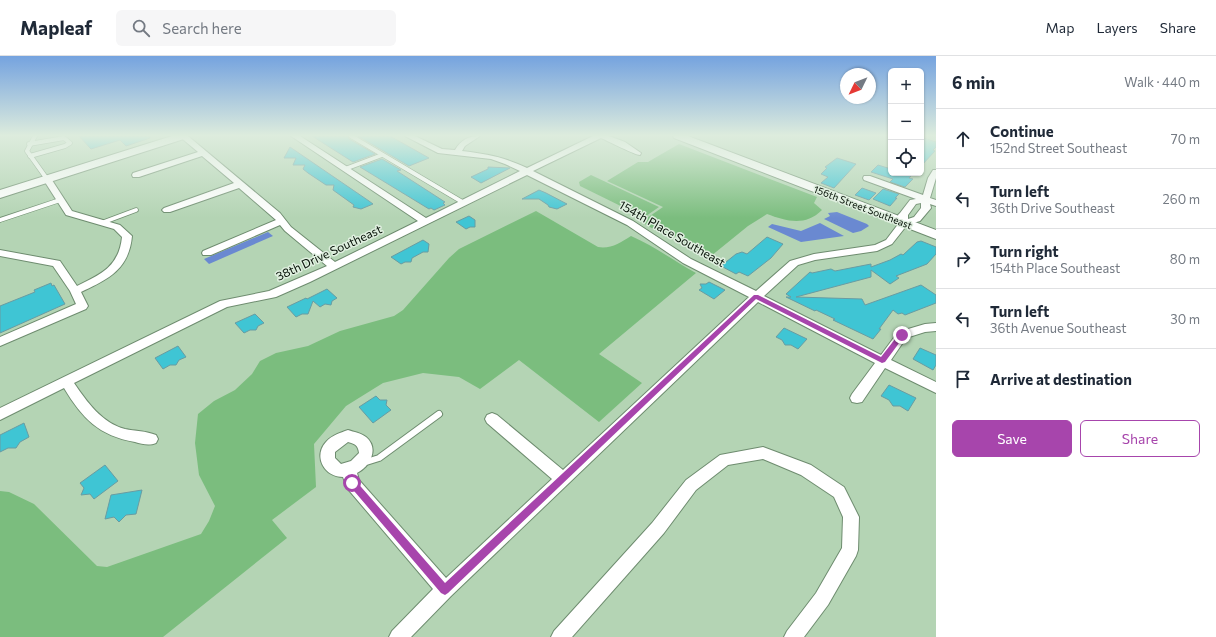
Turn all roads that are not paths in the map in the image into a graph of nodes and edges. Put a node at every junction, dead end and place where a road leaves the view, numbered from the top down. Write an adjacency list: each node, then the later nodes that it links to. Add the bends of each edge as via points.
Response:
1 (35, 163): 16 (lane)
2 (97, 163): 16 (street)
3 (171, 163): 14 (street)
4 (215, 163): 17 (street)
5 (336, 163): 11 (street)
6 (361, 163): 11 (lane)
7 (396, 163): 21 (lane)
8 (510, 163): 12 (street, 154th Place Southeast)
9 (546, 163): 12 (street, 38th Drive Southeast)
10 (748, 163): 29 (street, 156th Street Southeast)
11 (345, 169): 28 (street)
12 (528, 172): 21 (street, 38th Drive Southeast); 35 (street, 154th Place Southeast, via 630,223 687,261)
13 (936, 172): 19 (street, via 930,180 930,190)
14 (136, 174)
15 (867, 178): 19 (street)
16 (47, 179): 18 (street); 20 (street)
17 (241, 184): 24 (street); 26 (street)
18 (0, 194)
19 (925, 199): 22 (street); 29 (street, via 913,202 903,215); 29 (street, via 926,208 917,219)
20 (60, 200): 25 (lane); 27 (street, via 69,213)
21 (464, 203): 28 (street, 38th Drive Southeast)
22 (936, 203)
23 (136, 210): 27 (lane)
24 (167, 210)
25 (0, 220)
26 (282, 221): 32 (street); 33 (street, via 288,229)
27 (104, 222): 34 (street, via 117,227 127,236 127,246 122,259 103,277)
28 (426, 222): 33 (street, 38th Drive Southeast)
29 (904, 223): 30 (street, 156th Street Southeast); 35 (street, via 889,242 876,248 814,257 794,263)
30 (936, 235)
31 (0, 253): 34 (street, via 56,263)
32 (207, 253)
33 (334, 266): 39 (street, 38th Drive Southeast, via 272,294 224,304)
34 (74, 291): 37 (street, via 82,306)
35 (756, 296): 38 (street, 154th Place Southeast); 47 (street)
36 (936, 327): 38 (street, via 902,335)
37 (0, 342)
38 (882, 361): 40 (street, 154th Place Southeast); 41 (street)
39 (67, 382): 42 (street, 38th Drive Southeast); 45 (street, via 90,415 102,425 117,432)
40 (936, 388)
41 (857, 398)
42 (0, 414)
43 (439, 414): 46 (lane, via 379,458)
44 (492, 419): 47 (street)
45 (151, 439)
46 (353, 467): 48 (street, via 352,483)
47 (562, 478): 48 (street)
48 (445, 590): 49 (street)
49 (398, 637)
50 (560, 637): 51 (street, via 658,528 691,485 725,459 763,453 806,470 838,492 851,517 850,550 822,599)
51 (793, 637)

